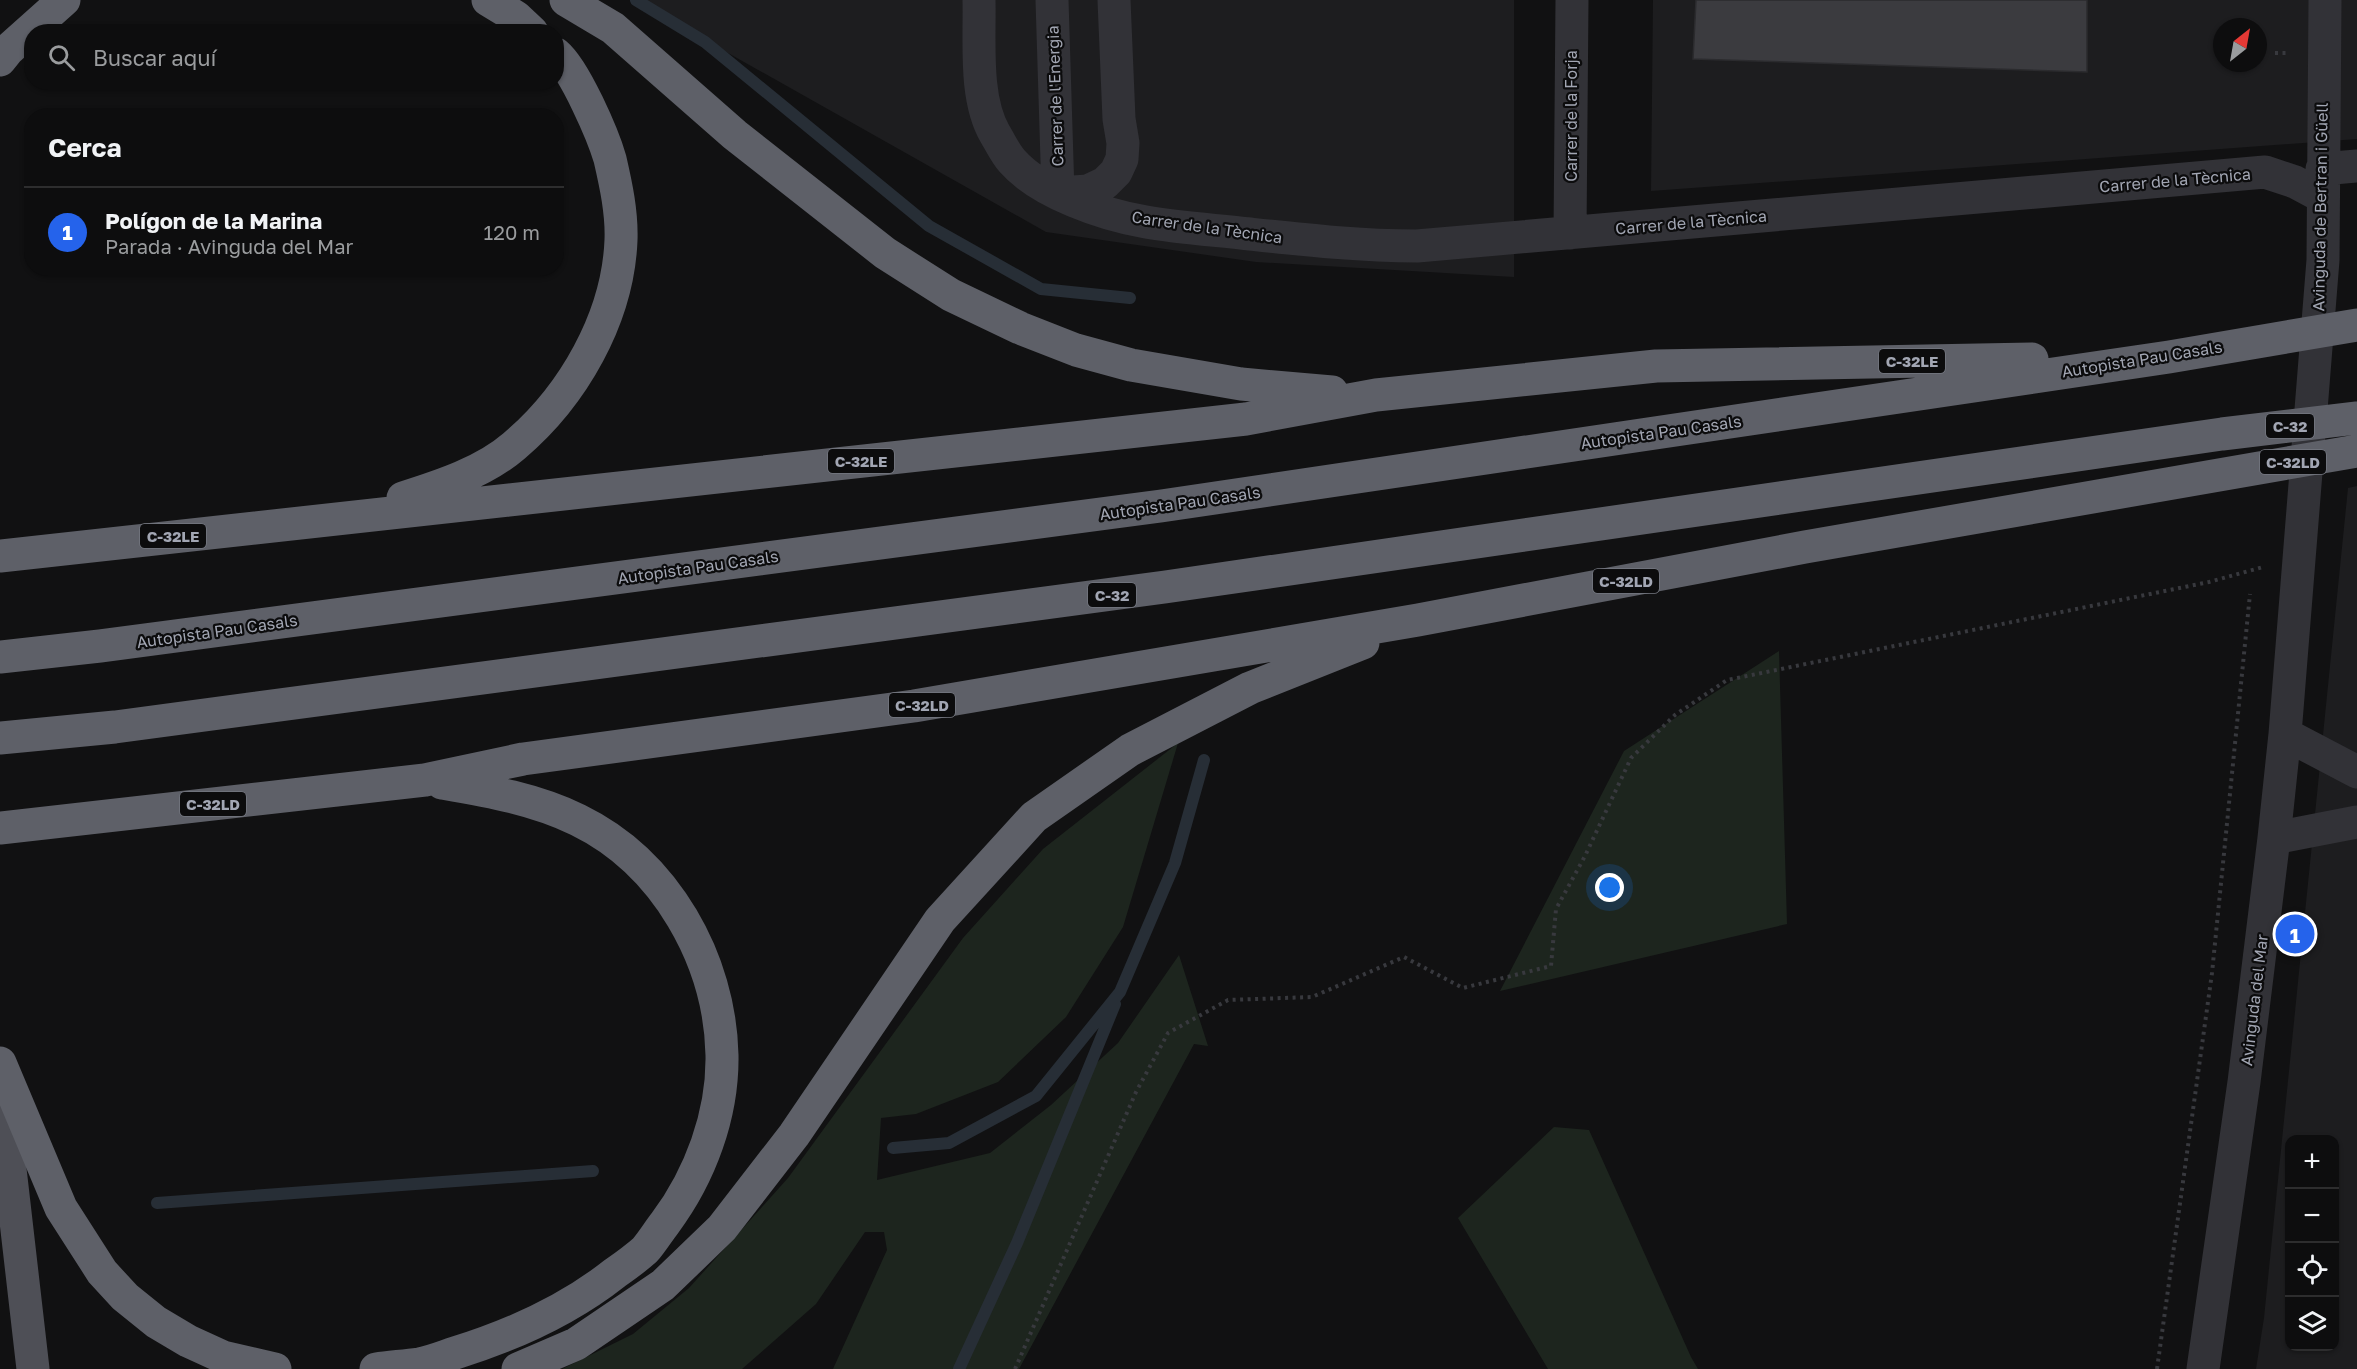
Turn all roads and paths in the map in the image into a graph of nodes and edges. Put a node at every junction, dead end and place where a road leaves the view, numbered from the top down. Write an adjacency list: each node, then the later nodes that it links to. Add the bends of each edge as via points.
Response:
1 (64, 0): 9 (highway)
2 (488, 0): 10 (highway)
3 (566, 0): 20 (highway, via 613,28 735,135 885,253 951,295 1076,350 1131,365 1241,384)
4 (979, 0): 16 (street, Carrer de l'Energia, via 982,99 993,132 1011,160 1034,180)
5 (1052, 0): 16 (street, Carrer de l'Energia)
6 (1114, 0): 16 (street, via 1122,159 1105,183 1088,190)
7 (1572, 0): 17 (street, Carrer de la Forja)
8 (2325, 0): 15 (street, Avinguda de Bertran i Güell)
9 (37, 24)
10 (523, 24)
11 (24, 36): 12 (highway)
12 (0, 60)
13 (564, 66): 24 (highway, via 605,140 617,189 621,240 615,286 602,326 552,408 513,446 481,468)
14 (2357, 166): 15 (street)
15 (2322, 183): 17 (street, Carrer de la Tècnica, via 2295,182 2265,172); 23 (street, Avinguda de Bertran i Güell, via 2323,260)
16 (1058, 193): 17 (street, Carrer de la Tècnica, via 1145,222 1371,246)
17 (1570, 233)
18 (2357, 325): 19 (highway, Autopista Pau Casals)
19 (2169, 357): 20 (highway, C-32LE, via 1656,366); 29 (highway, Autopista Pau Casals, via 1149,508)
20 (1376, 396): 24 (highway, C-32LE, via 1246,419)
21 (2357, 418): 31 (highway, C-32, via 2222,434 1165,588 139,724)
22 (2357, 451): 28 (highway, C-32LD, via 1793,549)
23 (2306, 485): 26 (street, Avinguda del Mar)
24 (345, 516): 25 (highway, C-32LE)
25 (0, 556)
26 (2299, 559): 30 (street, Avinguda del Mar); 43 (path, via 2209,582 1727,680 1675,715 1631,758 1556,909 1551,966 1463,988 1404,957 1312,997 1228,1000 1168,1033 1136,1092)
27 (2250, 594): 44 (path, via 2216,942)
28 (1418, 620): 33 (highway, C-32LD, via 914,706 523,759); 42 (highway, via 1230,698 1130,750 1034,817 940,920 794,1135 722,1228 663,1285 576,1344)
29 (0, 657)
30 (2285, 734): 32 (street); 36 (street, Avinguda del Mar)
31 (0, 738)
32 (2357, 772)
33 (425, 780): 35 (highway, C-32LD); 41 (highway, via 514,796 579,820 618,845 650,873 696,942 715,998 722,1056 717,1106 703,1156 678,1205 645,1250 587,1295 524,1329 421,1364)
34 (2357, 822): 36 (street)
35 (0, 828)
36 (2274, 838): 45 (street, Avinguda del Mar)
37 (0, 1063): 40 (highway, via 60,1208 102,1272 156,1322 188,1341 223,1357)
38 (0, 1082): 39 (main road)
39 (33, 1369)
40 (275, 1369)
41 (376, 1369)
42 (518, 1369)
43 (1016, 1369)
44 (2157, 1369)
45 (2203, 1369)

